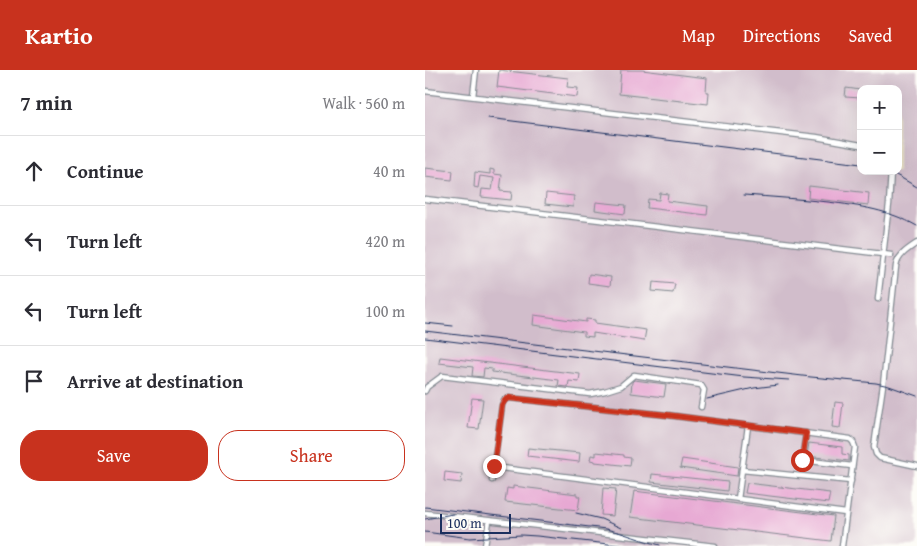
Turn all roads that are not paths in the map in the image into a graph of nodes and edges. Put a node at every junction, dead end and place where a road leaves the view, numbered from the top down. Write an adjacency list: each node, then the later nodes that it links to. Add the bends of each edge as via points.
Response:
1 (476, 70): 3 (street)
2 (425, 91): 3 (street)
3 (473, 96): 4 (street)
4 (857, 144)
5 (891, 175): 8 (street)
6 (425, 199): 8 (street)
7 (917, 243): 17 (street, via 897,259 874,447 880,458)
8 (883, 254): 9 (street); 10 (street)
9 (891, 255)
10 (878, 299)
11 (425, 391): 12 (street, via 442,376 590,394 621,386 634,375 701,385)
12 (701, 407)
13 (748, 426): 14 (street); 15 (street, via 509,398 502,405); 18 (street)
14 (806, 433): 16 (street, via 849,439 855,447); 16 (street, via 802,460)
15 (494, 466): 19 (street); 21 (street)
16 (853, 466): 20 (street)
17 (917, 466)
18 (742, 470): 20 (street); 21 (street)
19 (493, 480)
20 (851, 481): 23 (street)
21 (739, 499): 23 (street)
22 (425, 513): 24 (street)
23 (846, 513): 27 (street)
24 (489, 521): 25 (street); 26 (street)
25 (485, 546)
26 (715, 546)
27 (842, 546)

